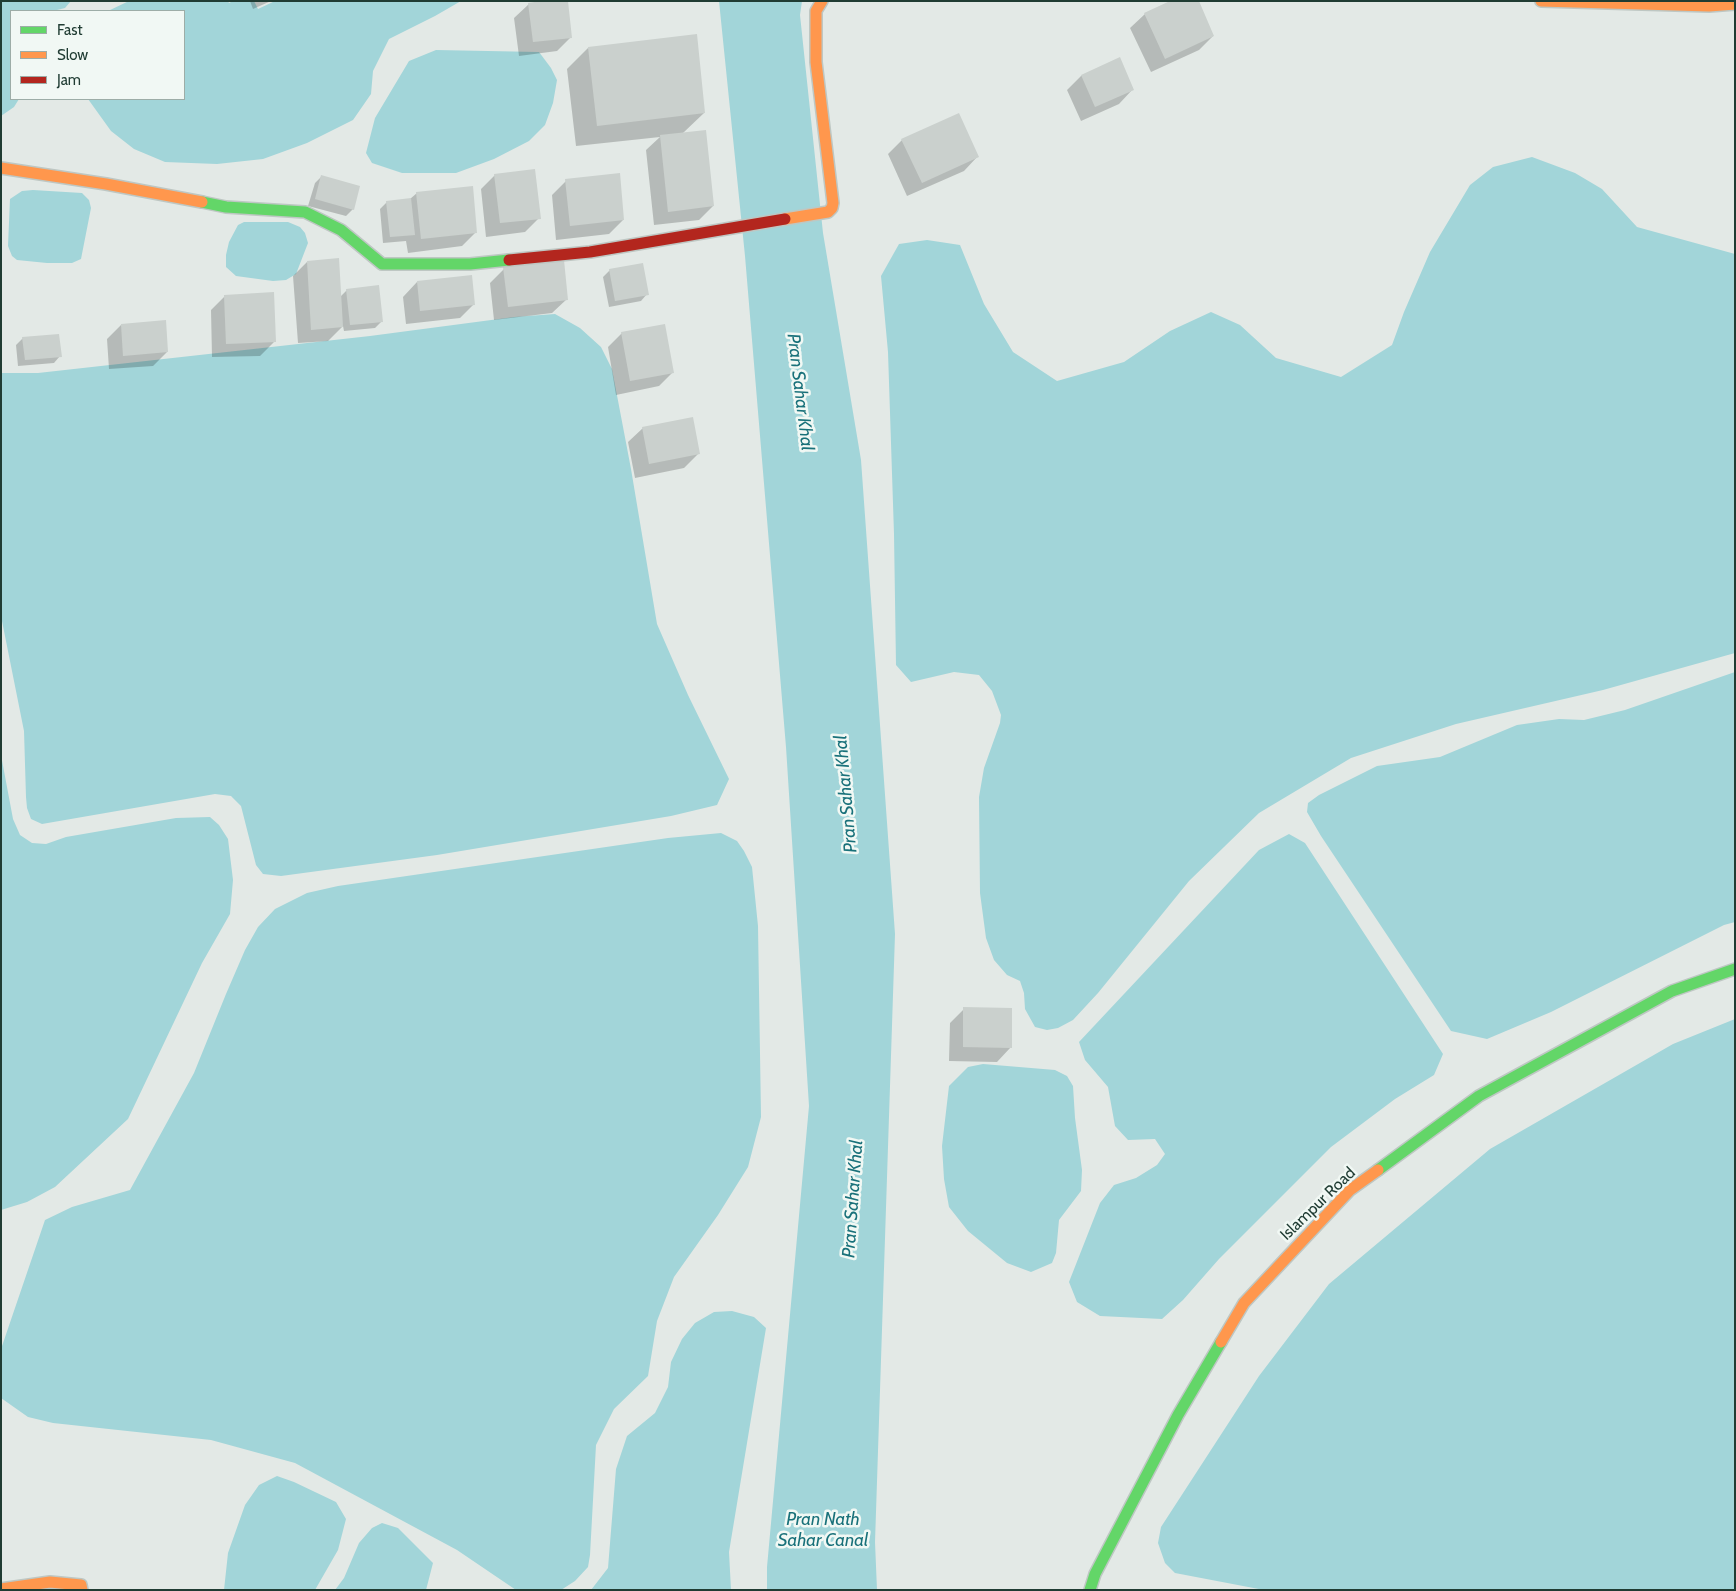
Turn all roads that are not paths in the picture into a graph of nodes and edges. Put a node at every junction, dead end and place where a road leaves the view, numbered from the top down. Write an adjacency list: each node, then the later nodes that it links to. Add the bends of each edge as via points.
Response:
1 (822, 1): 4 (street, via 816,11 816,62 833,203 828,212 590,252 470,264 382,264 341,230 305,212 226,207)
2 (1540, 1): 3 (street)
3 (1735, 4)
4 (1, 168)
5 (1735, 969): 8 (street, Islampur Road, via 1672,991 1479,1096 1350,1190 1244,1303 1178,1415 1095,1574)
6 (1, 1589): 7 (street, via 50,1582 81,1585)
7 (82, 1590)
8 (1090, 1590)

